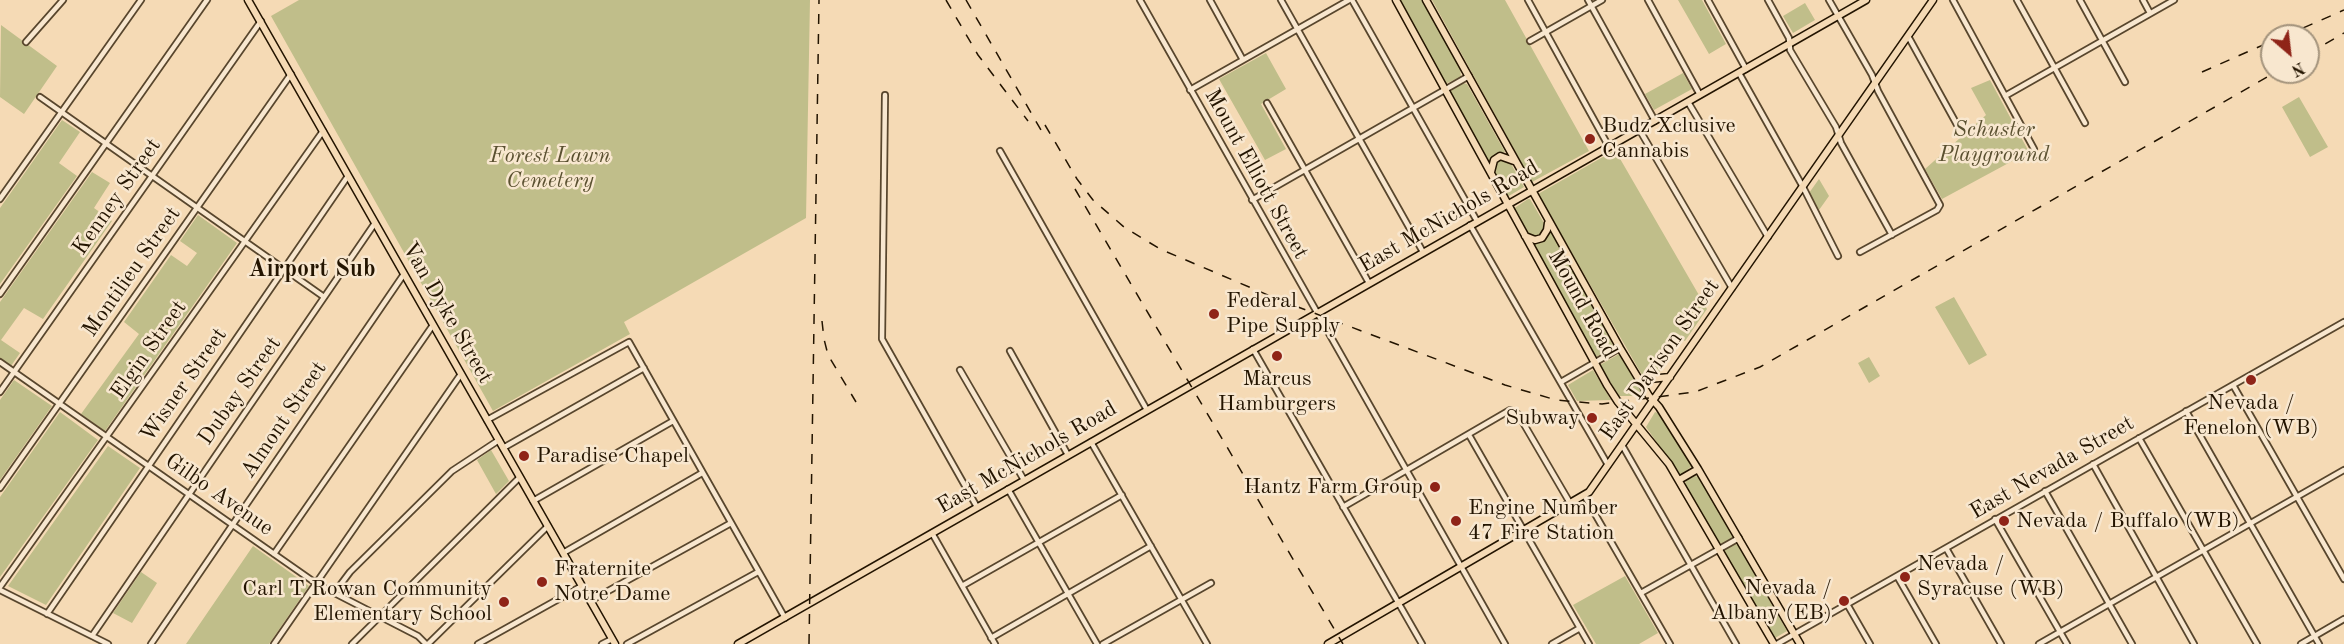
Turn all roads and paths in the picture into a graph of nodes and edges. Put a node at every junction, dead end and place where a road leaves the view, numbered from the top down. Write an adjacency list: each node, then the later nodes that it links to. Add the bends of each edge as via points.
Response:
1 (63, 0): 34 (street)
2 (141, 0): 52 (street)
3 (207, 0): 60 (street)
4 (248, 0): 28 (main road, Van Dyke Street)
5 (1141, 0): 44 (street, Mount Elliott Street)
6 (1210, 0): 36 (street)
7 (1281, 0): 29 (street)
8 (1351, 0): 29 (street); 51 (street)
9 (1396, 0): 43 (main road, Mound Road)
10 (1426, 0): 40 (main road, Mound Road)
11 (1528, 0): 30 (street)
12 (1588, 0): 25 (street)
13 (1602, 0): 25 (street)
14 (1648, 0): 46 (street)
15 (1708, 0): 38 (street)
16 (1767, 0): 35 (street)
17 (1829, 0): 27 (street)
18 (1866, 0): 27 (main road, East McNichols Road)
19 (1933, 0): 31 (main road, East Davison Street)
20 (1953, 0): 47 (street)
21 (2017, 0): 37 (street)
22 (2080, 0): 32 (street)
23 (2143, 0): 26 (street)
24 (2174, 0): 26 (street)
25 (1591, 6): 30 (street); 53 (street)
26 (2150, 13): 32 (street)
27 (1838, 16): 35 (main road, East McNichols Road); 42 (street)
28 (261, 21): 39 (main road, Van Dyke Street); 67 (street, Kenney Street)
29 (1297, 29): 36 (street); 59 (street)
30 (1546, 32): 33 (street); 61 (street)
31 (1908, 36): 42 (main road, East Davison Street); 57 (street)
32 (2102, 40): 37 (street); 41 (street)
33 (1530, 41)
34 (27, 42)
35 (1789, 44): 38 (main road, East McNichols Road); 58 (street)
36 (1243, 60): 44 (street)
37 (2055, 68): 47 (street); 54 (street)
38 (1742, 71): 46 (main road, East McNichols Road); 69 (street)
39 (291, 74): 56 (main road, Van Dyke Street); 74 (street, Montilieu Street)
40 (1469, 76): 43 (street); 64 (main road, Mound Road)
41 (2125, 82)
42 (1876, 83): 58 (main road, East Davison Street); 78 (street, via 1939,203 1937,210)
43 (1445, 89): 51 (street); 66 (main road, Mound Road)
44 (1190, 90): 72 (street, Mount Elliott Street)
45 (885, 95): 142 (street, via 882,339)
46 (1700, 95): 49 (main road, East McNichols Road)
47 (2005, 96): 62 (street)
48 (40, 97): 52 (street)
49 (1688, 102): 53 (main road, East McNichols Road); 80 (street)
50 (1267, 103): 65 (street)
51 (1413, 108): 59 (street); 77 (street)
52 (62, 112): 60 (street); 71 (street)
53 (1655, 121): 55 (main road, East McNichols Road)
54 (2085, 123)
55 (1639, 129): 61 (main road, East McNichols Road); 88 (street)
56 (323, 131): 68 (main road, Van Dyke Street); 81 (street, Elgin Street)
57 (1960, 132)
58 (1839, 135): 69 (main road, East Davison Street); 78 (street)
59 (1359, 138): 65 (street); 82 (street)
60 (106, 143): 67 (street); 89 (street)
61 (1609, 147): 70 (main road, East McNichols Road)
62 (2034, 149)
63 (1000, 152): 110 (street)
64 (1517, 164): 66 (main road, via 1500,156 1491,165); 70 (main road, Mound Road)
65 (1305, 169): 72 (street); 87 (street)
66 (1491, 174): 73 (main road, Mound Road)
67 (152, 176): 74 (street); 101 (street, Kenney Street)
68 (348, 176): 76 (main road, Van Dyke Street); 85 (street, Wisner Street)
69 (1803, 187): 80 (main road, East Davison Street); 84 (street)
70 (1531, 190): 73 (main road, East McNichols Road); 75 (main road, Mound Road)
71 (0, 200)
72 (1252, 200): 91 (street, Mount Elliott Street)
73 (1508, 204): 77 (main road, East McNichols Road); 79 (main road, Mound Road)
74 (198, 208): 81 (street); 109 (street, Montilieu Street)
75 (1548, 220): 79 (main road, via 1542,238); 94 (main road, Mound Road)
76 (375, 223): 86 (main road, Van Dyke Street); 90 (street, Dubay Street)
77 (1474, 223): 82 (main road, East McNichols Road); 105 (street)
78 (1892, 235): 83 (street)
79 (1525, 236): 98 (main road, Mound Road)
80 (1768, 237): 88 (main road, East Davison Street)
81 (245, 242): 85 (street); 116 (street, Elgin Street)
82 (1423, 252): 87 (main road, East McNichols Road)
83 (1860, 252)
84 (1838, 256)
85 (284, 269): 90 (street); 125 (street, Wisner Street)
86 (404, 274): 93 (main road, Van Dyke Street); 146 (street, Almont Street)
87 (1369, 283): 91 (main road, East McNichols Road)
88 (1732, 288): 103 (main road, East Davison Street)
89 (0, 294)
90 (324, 297): 136 (street, Dubay Street)
91 (1316, 313): 95 (main road, East McNichols Road); 128 (street, Mount Elliott Street)
92 (2344, 322): 106 (street, East Nevada Street)
93 (433, 325): 102 (main road, Van Dyke Street); 158 (street)
94 (1620, 348): 98 (street); 104 (main road, Mound Road)
95 (1253, 349): 110 (main road, East McNichols Road); 143 (street)
96 (1010, 351): 122 (street)
97 (0, 362): 101 (street, Gilbo Avenue)
98 (1595, 363): 105 (street); 114 (main road, Mound Road)
99 (644, 368): 112 (street, via 630,343 625,342); 113 (street); 121 (street)
100 (960, 370): 131 (street)
101 (14, 372): 107 (street, Kenney Street); 109 (street, Gilbo Avenue)
102 (461, 374): 112 (main road, Van Dyke Street); 166 (street)
103 (1670, 377): 104 (main road); 108 (main road, East Davison Street)
104 (1639, 380): 108 (main road, Mound Road)
105 (1561, 382): 124 (street)
106 (2233, 385): 111 (street, East Nevada Street); 139 (street)
107 (0, 392)
108 (1654, 402): 114 (main road, East Davison Street); 126 (main road, Mound Road)
109 (60, 404): 116 (street, Gilbo Avenue); 133 (street, Montilieu Street)
110 (1147, 410): 119 (main road, East McNichols Road)
111 (2186, 411): 117 (street, East Nevada Street); 147 (street)
112 (487, 420): 118 (main road, Van Dyke Street)
113 (673, 421): 129 (street); 140 (street)
114 (1637, 425): 120 (main road, East Davison Street); 132 (main road, Mound Road)
115 (1469, 435): 128 (street); 141 (street, via 1510,411 1516,412); 149 (street)
116 (107, 437): 125 (street, Gilbo Avenue); 169 (street, Elgin Street)
117 (2139, 438): 123 (street, East Nevada Street); 156 (street)
118 (499, 440): 121 (main road, Van Dyke Street); 170 (street, via 452,471 350,572)
119 (1091, 442): 122 (main road, East McNichols Road); 137 (street)
120 (1622, 445): 124 (main road, East Davison Street); 159 (street)
121 (503, 448): 130 (main road, Van Dyke Street)
122 (1068, 455): 131 (main road, East McNichols Road)
123 (2093, 464): 135 (street, East Nevada Street); 163 (street)
124 (1608, 465): 138 (main road, East Davison Street)
125 (148, 466): 136 (street, Gilbo Avenue); 178 (street, Wisner Street)
126 (1698, 469): 132 (main road); 151 (main road, Mound Road)
127 (2344, 470): 139 (street)
128 (1406, 471): 143 (street); 160 (street, Mount Elliott Street)
129 (702, 473): 145 (street); 157 (street)
130 (520, 477): 140 (main road, Van Dyke Street); 179 (street)
131 (1023, 480): 134 (main road, East McNichols Road)
132 (1679, 480): 155 (main road, Mound Road)
133 (0, 488)
134 (1008, 489): 142 (main road, East McNichols Road); 152 (street)
135 (2045, 491): 144 (street, East Nevada Street); 177 (street)
136 (189, 494): 146 (street, Gilbo Avenue); 185 (street, Dubay Street)
137 (1122, 495): 152 (street); 153 (street)
138 (1584, 495): 141 (main road, East Davison Street); 171 (street)
139 (2297, 497): 147 (street); 164 (street)
140 (533, 501): 148 (main road, Van Dyke Street)
141 (1570, 503): 149 (main road, East Davison Street)
142 (977, 507): 150 (main road, East McNichols Road)
143 (1343, 507): 175 (street)
144 (1995, 519): 154 (street, East Nevada Street); 183 (street)
145 (731, 523): 161 (street); 174 (street)
146 (232, 524): 158 (street, Gilbo Avenue); 190 (street, Almont Street)
147 (2250, 524): 156 (street); 186 (street)
148 (548, 526): 157 (main road, Van Dyke Street); 193 (street)
149 (1523, 530): 160 (main road, East Davison Street); 182 (street)
150 (932, 533): 168 (street); 180 (main road, East McNichols Road)
151 (1739, 538): 155 (street); 184 (main road, Mound Road)
152 (1039, 542): 168 (street); 172 (street)
153 (1151, 546): 172 (street); 173 (street)
154 (1946, 548): 162 (street, East Nevada Street); 213 (street)
155 (1720, 549): 159 (street); 209 (main road, Mound Road)
156 (2203, 550): 163 (street); 218 (street)
157 (563, 553): 167 (main road, Van Dyke Street)
158 (274, 554): 166 (street, Gilbo Avenue)
159 (1691, 565): 171 (street); 208 (street)
160 (1461, 567): 175 (main road, East Davison Street); 204 (street, Mount Elliott Street)
161 (758, 572): 180 (street); 196 (street)
162 (1897, 576): 176 (street, East Nevada Street); 212 (street)
163 (2156, 577): 177 (street); 217 (street)
164 (2344, 579)
165 (1211, 583): 173 (street)
166 (316, 584): 170 (street, Gilbo Avenue); 191 (street)
167 (582, 586): 174 (main road, Van Dyke Street); 194 (street)
168 (962, 586): 187 (street)
169 (0, 589): 178 (street)
170 (335, 592): 179 (street, Gilbo Avenue)
171 (1641, 593): 207 (street)
172 (1068, 594): 187 (street); 199 (street)
173 (1182, 599): 200 (street); 201 (street)
174 (590, 601): 188 (main road, Van Dyke Street)
175 (1398, 604): 202 (main road, East Davison Street); 203 (street)
176 (1847, 604): 184 (street, East Nevada Street); 211 (street)
177 (2109, 604): 183 (street); 216 (street)
178 (47, 614): 185 (street)
179 (380, 616): 192 (street); 193 (street, Gilbo Avenue)
180 (785, 618): 197 (main road, East McNichols Road)
181 (2344, 620): 186 (street)
182 (1580, 628): 205 (street); 206 (street)
183 (2060, 632): 214 (street); 215 (street)
184 (1794, 634): 209 (street, East Nevada Street); 210 (main road, Mound Road)
185 (92, 636): 189 (street)
186 (2315, 636): 219 (street); 220 (street)
187 (991, 638): 198 (street)
188 (613, 641): 195 (street)
189 (108, 644)
190 (151, 644)
191 (274, 644)
192 (352, 644)
193 (427, 644)
194 (478, 644)
195 (602, 644)
196 (627, 644)
197 (738, 644)
198 (995, 644)
199 (1097, 644)
200 (1103, 644)
201 (1207, 644)
202 (1328, 644)
203 (1422, 644)
204 (1505, 644)
205 (1552, 644)
206 (1589, 644)
207 (1670, 644)
208 (1736, 644)
209 (1775, 644)
210 (1800, 644)
211 (1870, 644)
212 (1936, 644)
213 (2001, 644)
214 (2038, 644)
215 (2067, 644)
216 (2132, 644)
217 (2194, 644)
218 (2257, 644)
219 (2301, 644)
220 (2319, 644)

